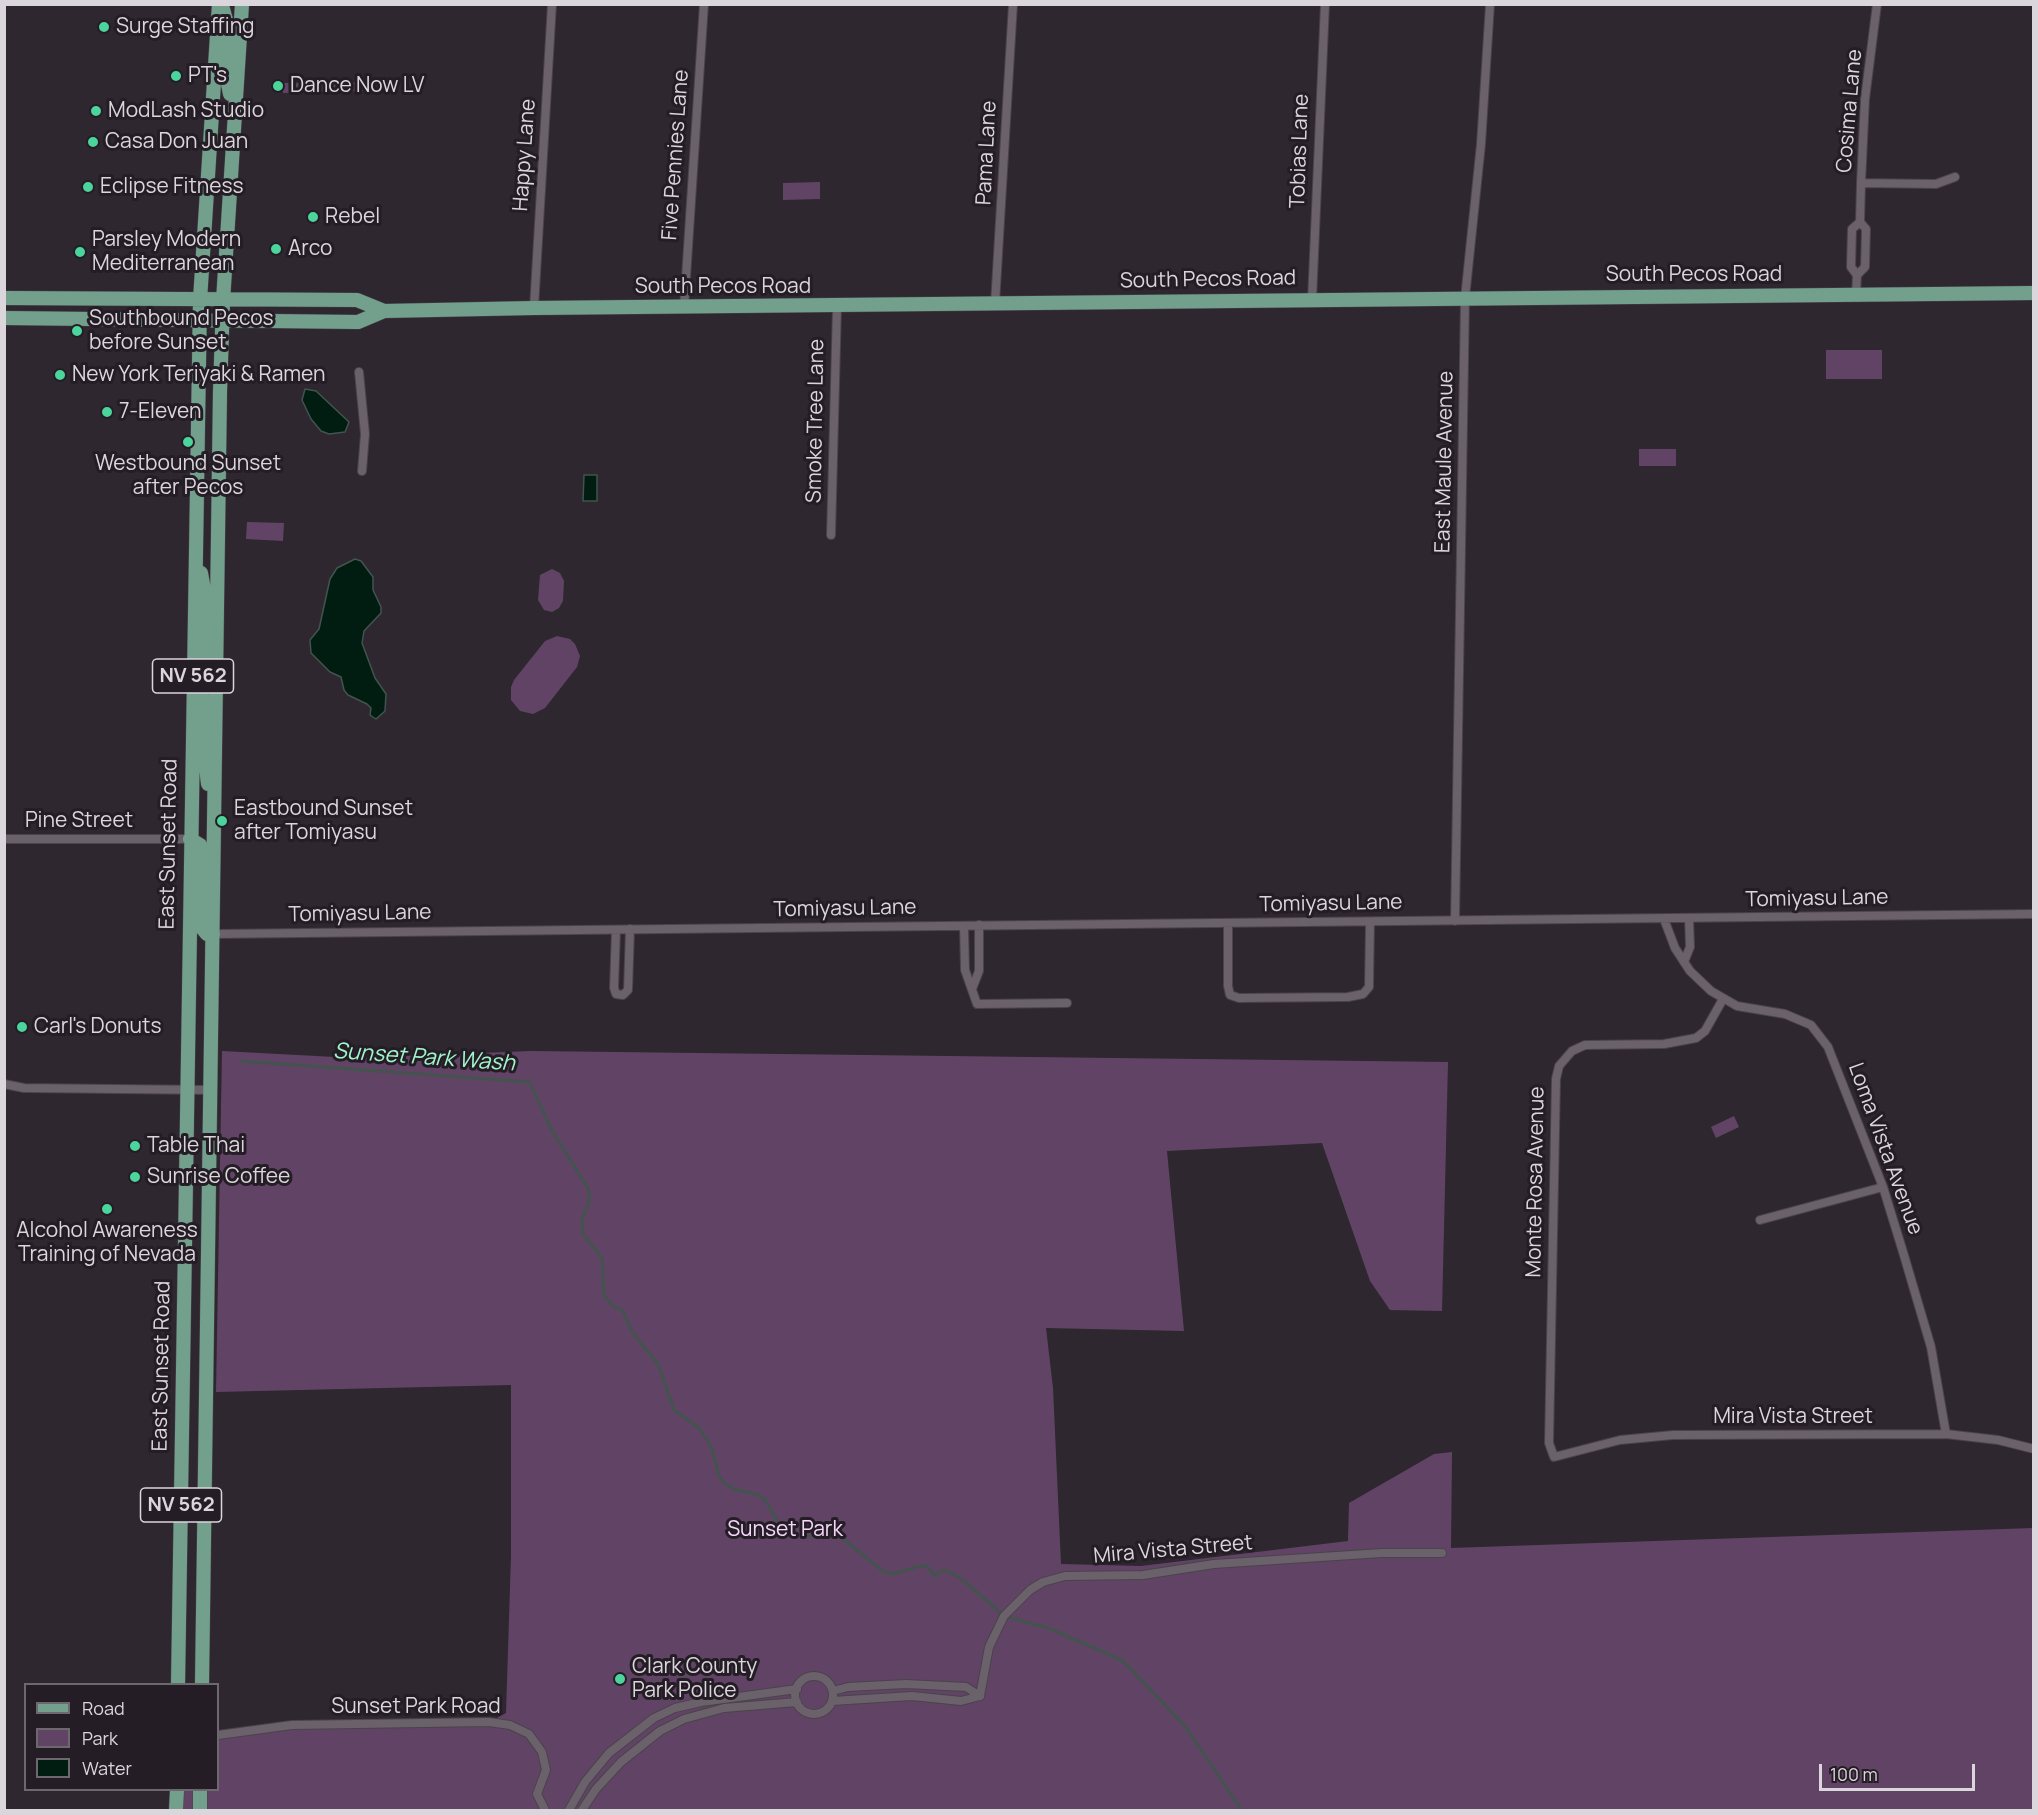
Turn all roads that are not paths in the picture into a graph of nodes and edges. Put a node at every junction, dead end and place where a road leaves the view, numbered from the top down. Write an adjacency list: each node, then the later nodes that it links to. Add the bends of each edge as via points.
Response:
1 (242, 4): 9 (main road, NV 562)
2 (552, 4): 24 (street, Happy Lane)
3 (704, 4): 23 (street, Five Pennies Lane)
4 (1013, 4): 21 (street, Pama Lane)
5 (1325, 4): 19 (street, Tobias Lane)
6 (1490, 4): 17 (street, East Maule Avenue)
7 (1877, 4): 11 (street, Cosima Lane, via 1865,99)
8 (219, 5): 9 (main road, via 224,9 229,31 228,84); 18 (main road, East Sunset Road / NV 562)
9 (236, 100): 20 (main road, NV 562)
10 (1955, 177): 11 (street, via 1936,184)
11 (1861, 183): 12 (street, Cosima Lane)
12 (1860, 222): 13 (street, Cosima Lane, via 1866,229 1865,267); 13 (street, Cosima Lane, via 1852,229 1851,267)
13 (1857, 275): 15 (street, Cosima Lane)
14 (2034, 293): 15 (main road, South Pecos Road)
15 (1856, 295): 17 (main road, South Pecos Road)
16 (4, 298): 18 (main road, South Pecos Road)
17 (1465, 298): 19 (main road, South Pecos Road); 41 (street, East Maule Avenue)
18 (200, 300): 20 (main road, South Pecos Road); 27 (main road, East Sunset Road / NV 562)
19 (1312, 300): 21 (main road, South Pecos Road)
20 (223, 301): 25 (main road, South Pecos Road, via 357,300); 28 (main road, NV 562)
21 (995, 304): 22 (main road, South Pecos Road)
22 (837, 307): 23 (main road, South Pecos Road); 31 (street, Smoke Tree Lane)
23 (684, 308): 24 (main road, South Pecos Road)
24 (534, 309): 25 (main road, South Pecos Road)
25 (384, 311): 28 (main road, South Pecos Road, via 358,322)
26 (4, 318): 27 (main road, South Pecos Road)
27 (200, 320): 28 (main road, South Pecos Road); 32 (main road, East Sunset Road / NV 562)
28 (222, 320): 34 (main road, NV 562)
29 (359, 372): 30 (street, via 365,434)
30 (362, 471)
31 (831, 536)
32 (196, 556): 33 (main road, East Sunset Road / NV 562); 34 (main road, via 206,601 206,669)
33 (192, 685): 36 (main road, East Sunset Road / NV 562); 37 (main road, via 198,685 204,702 204,751)
34 (216, 686): 37 (main road, NV 562)
35 (4, 839): 36 (street, Pine Street)
36 (190, 839): 48 (main road, via 200,844 202,928); 54 (main road, East Sunset Road / NV 562)
37 (214, 840): 48 (main road, NV 562)
38 (2034, 914): 40 (street, Tomiyasu Lane)
39 (1664, 918): 40 (street, Tomiyasu Lane); 41 (street, Tomiyasu Lane); 49 (street, Loma Vista Avenue)
40 (1689, 918): 49 (street, via 1690,947)
41 (1455, 921): 42 (street, Tomiyasu Lane)
42 (1370, 922): 43 (street, Tomiyasu Lane); 43 (street, via 1369,987 1363,994 1272,998 1230,995)
43 (1228, 923): 45 (street, Tomiyasu Lane)
44 (964, 926): 45 (street, Tomiyasu Lane); 46 (street, Tomiyasu Lane); 50 (street, via 964,970)
45 (980, 926): 50 (street, via 979,971)
46 (630, 929): 47 (street, Tomiyasu Lane); 47 (street, via 628,990 623,995 616,994 614,988)
47 (616, 930): 48 (street, Tomiyasu Lane)
48 (213, 934): 55 (main road, NV 562)
49 (1684, 962): 51 (street, Loma Vista Avenue, via 1711,992)
50 (972, 989): 52 (street, via 977,1004)
51 (1723, 999): 56 (street, Loma Vista Avenue, via 1737,1006 1785,1014 1811,1025 1828,1047); 62 (street, Monte Rosa Avenue, via 1705,1031 1696,1038 1664,1044 1585,1045 1572,1051 1559,1066 1549,1431)
52 (1067, 1003)
53 (4, 1084): 54 (street, via 24,1088)
54 (186, 1090): 55 (street); 58 (main road, East Sunset Road / NV 562)
55 (210, 1090): 59 (main road, NV 562)
56 (1883, 1187): 57 (street); 60 (street, Loma Vista Avenue, via 1931,1347)
57 (1760, 1220)
58 (183, 1326): 59 (main road); 64 (main road, East Sunset Road / NV 562)
59 (207, 1326): 65 (main road, NV 562)
60 (1946, 1434): 61 (street, Mira Vista Street); 62 (street, Mira Vista Street, via 1670,1436 1620,1440)
61 (2034, 1449)
62 (1554, 1457)
63 (1442, 1553): 68 (street, Mira Vista Street, via 1214,1564 1143,1575 1065,1576 1043,1582 1005,1616 989,1647)
64 (178, 1683)
65 (202, 1683)
66 (797, 1689): 67 (street, via 805,1678 818,1677); 70 (street); 77 (street, via 701,1702 654,1718 609,1753)
67 (832, 1691): 68 (street, via 906,1684 966,1687); 69 (street)
68 (980, 1696): 69 (street, via 961,1701 912,1696)
69 (832, 1701): 70 (street, via 827,1710 815,1714 803,1710)
70 (797, 1702): 78 (street, via 724,1708 660,1731 621,1762)
71 (219, 1735): 76 (street, Sunset Park Road, via 292,1725 510,1725 529,1734 542,1752 546,1770 537,1794)
72 (177, 1791): 74 (main road)
73 (200, 1791): 75 (main road)
74 (177, 1810)
75 (200, 1810)
76 (546, 1810)
77 (569, 1810)
78 (582, 1810)

